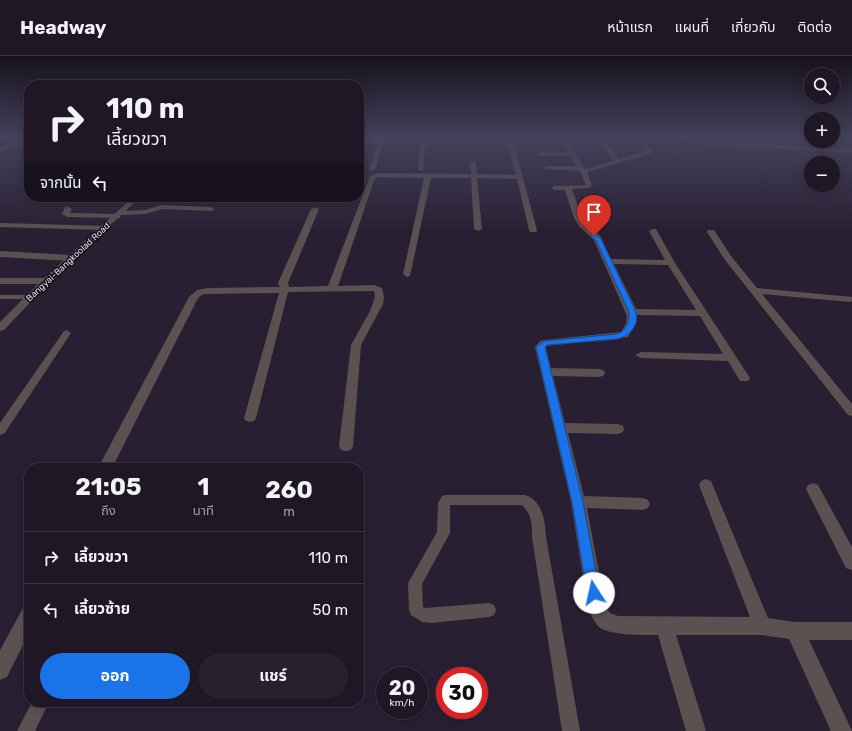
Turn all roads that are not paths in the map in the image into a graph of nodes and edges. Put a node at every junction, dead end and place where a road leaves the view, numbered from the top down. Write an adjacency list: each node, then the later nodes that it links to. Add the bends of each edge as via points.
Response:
1 (473, 168): 7 (street)
2 (517, 168): 8 (street)
3 (556, 168): 5 (street)
4 (588, 168): 5 (street)
5 (581, 170): 10 (street, via 590,185 588,188)
6 (428, 176): 7 (street); 11 (street, via 372,177); 28 (street)
7 (474, 177): 8 (street); 20 (street)
8 (519, 177): 21 (street)
9 (554, 188): 10 (street)
10 (568, 189): 26 (street, via 578,218 598,239)
11 (364, 196)
12 (132, 202): 17 (street, Bangyai-Bangkoolad Road)
13 (362, 202): 31 (street)
14 (68, 209): 17 (street, via 67,215)
15 (211, 209): 17 (street, via 162,207)
16 (315, 209): 32 (street, via 283,283)
17 (118, 215): 19 (street, Bangyai-Bangkoolad Road)
18 (3, 225): 19 (street)
19 (104, 228): 25 (street, Bangyai-Bangkoolad Road)
20 (478, 229)
21 (533, 230)
22 (653, 231): 27 (street)
23 (711, 232): 33 (street)
24 (0, 254): 25 (street)
25 (71, 258): 30 (street, Bangyai-Bangkoolad Road)
26 (608, 261): 27 (street); 37 (street)
27 (671, 263): 38 (street)
28 (407, 274)
29 (0, 281): 30 (street)
30 (46, 281): 35 (street, Bangyai-Bangkoolad Road)
31 (332, 288): 32 (street); 51 (street, via 374,288 379,290 380,294 376,311 358,337 356,345)
32 (285, 289): 47 (street); 52 (street, via 208,291 200,292 194,297)
33 (755, 291): 36 (street); 46 (street)
34 (0, 297): 35 (lane)
35 (30, 297): 39 (street, Bangyai-Bangkoolad Road)
36 (850, 299)
37 (632, 312): 38 (street); 43 (street, via 634,319 624,335 542,344 540,347)
38 (704, 313): 42 (street)
39 (0, 328)
40 (67, 333): 50 (lane)
41 (640, 355): 42 (street)
42 (732, 358): 45 (street)
43 (546, 372): 44 (street); 48 (street)
44 (599, 373)
45 (744, 378)
46 (852, 412)
47 (250, 418)
48 (560, 428): 49 (street); 55 (street)
49 (618, 429)
50 (0, 431)
51 (346, 446)
52 (108, 463)
53 (706, 485): 61 (street)
54 (813, 489): 57 (street)
55 (578, 502): 56 (street); 60 (street, via 597,608 604,620 618,624)
56 (642, 504)
57 (852, 563)
58 (489, 610): 67 (lane, via 430,616 422,615 416,610 415,583 443,533 446,500 525,500 538,515 539,537)
59 (24, 624): 64 (street)
60 (664, 626): 61 (street); 68 (street)
61 (762, 626): 62 (street)
62 (795, 631): 63 (street); 69 (street)
63 (852, 631)
64 (0, 670)
65 (38, 707): 66 (lane)
66 (26, 731)
67 (571, 731)
68 (696, 731)
69 (842, 731)

